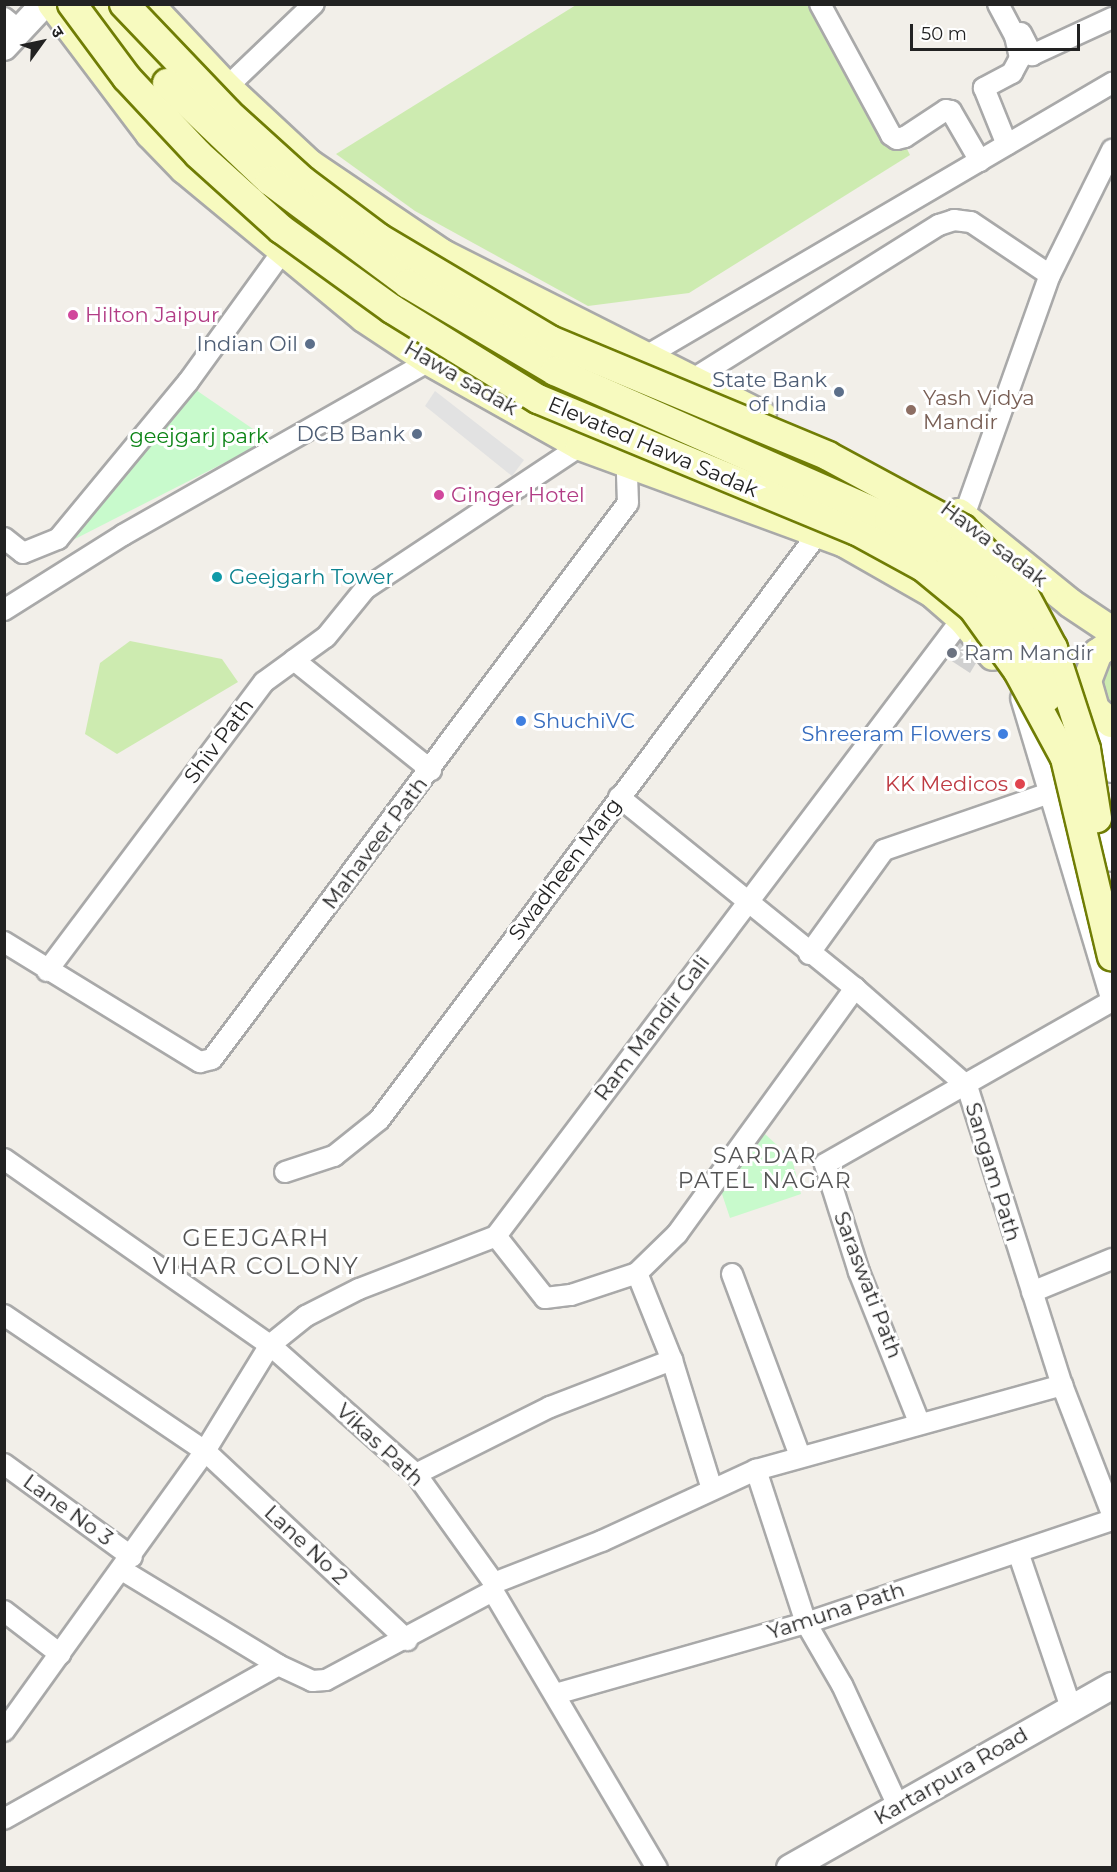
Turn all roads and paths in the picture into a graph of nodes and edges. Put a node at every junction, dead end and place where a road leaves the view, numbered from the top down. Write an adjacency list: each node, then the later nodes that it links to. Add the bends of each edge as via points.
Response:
1 (44, 4): 12 (street)
2 (52, 4): 18 (main road, Hawa sadak, via 150,134 184,169)
3 (72, 4): 37 (main road, Elevated Hawa Sadak, bridge, via 127,78 198,154 282,229 392,309 538,399 857,531 923,567 974,608 1018,671)
4 (101, 4): 37 (main road, bridge, via 166,83 270,181 408,284 555,371 889,518 943,548 989,589 1032,651)
5 (124, 4): 44 (main road, bridge, via 228,113 303,181 379,238 550,340 828,456 963,529 1024,594 1053,648 1086,749)
6 (149, 4): 14 (main road, Hawa sadak)
7 (314, 4): 14 (street)
8 (820, 4): 17 (street, via 891,135 897,139 905,137 946,110 951,111)
9 (998, 4): 15 (street, via 1015,36 1020,58 1012,73 984,88)
10 (1006, 4): 11 (street, via 1032,55)
11 (1113, 18)
12 (9, 32)
13 (1113, 83): 15 (street)
14 (227, 87): 20 (main road, Hawa sadak, via 310,164 443,254)
15 (1007, 145): 17 (street)
16 (1113, 150): 19 (street)
17 (980, 161): 20 (street)
18 (282, 252): 21 (main road, Hawa sadak, via 364,318); 29 (street, via 188,382 58,538 23,553)
19 (1050, 275): 22 (street, via 971,222 954,220 939,225); 27 (street)
20 (643, 358): 22 (main road, Hawa sadak)
21 (429, 362): 24 (main road, Hawa sadak); 30 (street, via 123,535)
22 (690, 381): 23 (main road, Hawa sadak)
23 (772, 420): 26 (main road); 27 (main road, Hawa sadak, via 903,481)
24 (580, 446): 25 (main road, Hawa sadak); 34 (street, Shiv Path, via 365,589 326,637)
25 (627, 465): 26 (main road, Hawa sadak); 39 (street, Mahaveer Path, via 628,503)
26 (735, 503): 28 (main road, Hawa sadak)
27 (964, 516): 32 (main road, Hawa sadak, via 1070,603)
28 (819, 532): 31 (main road, Hawa sadak, via 932,593); 41 (street, Swadheen Marg)
29 (4, 538)
30 (4, 610)
31 (962, 619): 35 (main road, Hawa sadak); 45 (street, Ram Mandir Gali)
32 (1113, 631)
33 (1113, 643): 36 (main road, via 1098,653 1087,681)
34 (294, 660): 39 (street); 49 (street, Shiv Path, via 264,682)
35 (1019, 692): 36 (main road); 40 (street)
36 (1100, 717): 38 (street)
37 (1065, 758): 48 (main road, Elevated Hawa Sadak, bridge)
38 (1113, 769)
39 (431, 770): 49 (street, Mahaveer Path, via 212,1059 200,1062)
40 (1052, 792): 42 (street); 47 (street, via 884,850); 51 (street)
41 (618, 797): 45 (street, Sangam Path); 54 (street, Swadheen Marg, via 379,1120 334,1156)
42 (1112, 821): 43 (street)
43 (1113, 858)
44 (1113, 898)
45 (746, 901): 47 (street, Sangam Path); 55 (street, Ram Mandir Gali)
46 (4, 942): 49 (street, Mahaveer Path)
47 (809, 954): 50 (street, Sangam Path)
48 (1113, 957)
49 (47, 971)
50 (855, 988): 52 (street, Sangam Path); 57 (street, via 677,1234)
51 (1112, 1002): 52 (street)
52 (967, 1086): 59 (street, Sangam Path); 64 (street, Saraswati Path, via 825,1164 859,1272)
53 (7, 1168): 61 (street, Vikas Path)
54 (285, 1172)
55 (496, 1236): 57 (street, via 545,1298); 61 (street, via 359,1289 306,1316)
56 (1113, 1259): 59 (street)
57 (637, 1273): 62 (street)
58 (732, 1274): 66 (street)
59 (1032, 1292): 63 (street, Sangam Path)
60 (4, 1315): 65 (street, Lane No 2)
61 (270, 1345): 65 (street); 69 (street, Vikas Path)
62 (672, 1360): 69 (street, via 550,1407); 70 (street)
63 (1062, 1384): 64 (street, Lane No 3); 71 (street, Sangam Path)
64 (918, 1422): 66 (street, Lane No 3)
65 (205, 1451): 74 (street); 78 (street, Lane No 2)
66 (800, 1456): 68 (street, Lane No 3)
67 (4, 1464): 74 (street, Lane No 3)
68 (756, 1470): 70 (street, Lane No 3); 77 (street)
69 (416, 1474): 75 (street, Vikas Path)
70 (712, 1489): 75 (street, Lane No 3)
71 (1113, 1514)
72 (1113, 1520): 73 (street, Yamuna Path)
73 (1018, 1552): 77 (street, Yamuna Path); 83 (street)
74 (127, 1563): 79 (street); 80 (street, Lane No 3)
75 (493, 1587): 78 (street, Lane No 3); 82 (street, Vikas Path)
76 (4, 1611): 79 (street)
77 (806, 1623): 82 (street, Yamuna Path); 85 (street, via 842,1685)
78 (407, 1640): 80 (street, Lane No 3, via 326,1680 312,1681)
79 (60, 1654): 84 (street)
80 (278, 1665): 86 (street)
81 (1113, 1686): 83 (street, Kartarpura Road)
82 (556, 1694): 87 (street, Vikas Path)
83 (1071, 1708): 85 (street, Kartarpura Road)
84 (4, 1731)
85 (898, 1806): 88 (street, Kartarpura Road)
86 (4, 1819)
87 (657, 1868)
88 (790, 1868)

